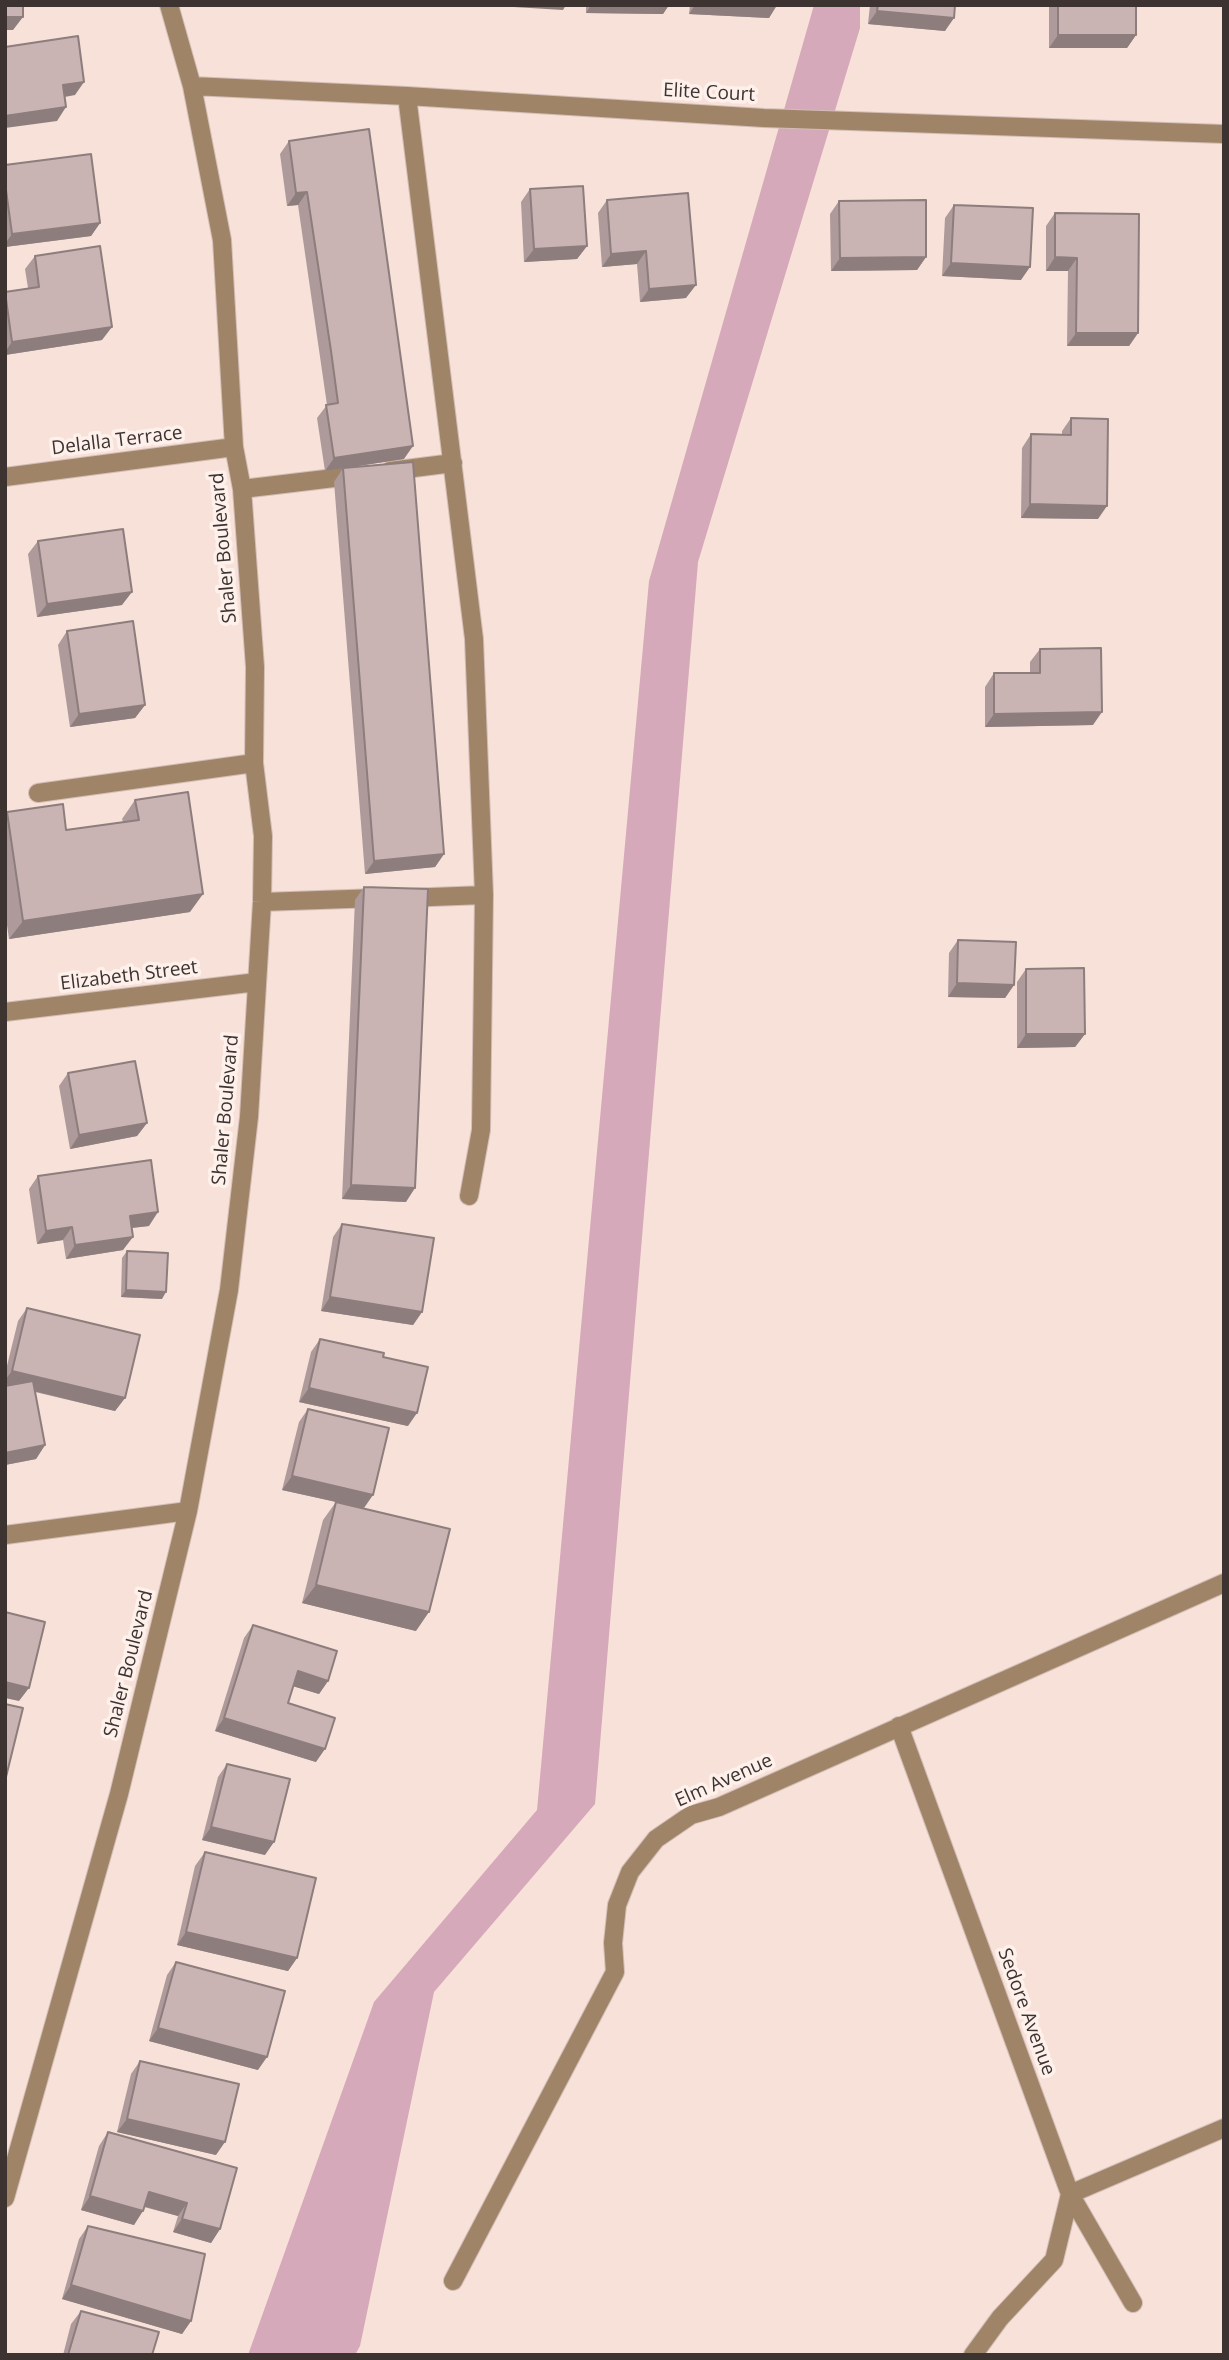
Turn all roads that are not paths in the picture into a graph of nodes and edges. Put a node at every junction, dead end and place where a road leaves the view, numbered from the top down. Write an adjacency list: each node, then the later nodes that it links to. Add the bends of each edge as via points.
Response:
1 (169, 5): 2 (street, Shaler Boulevard)
2 (192, 86): 3 (street, Elite Court); 5 (street, Shaler Boulevard, via 222,240)
3 (407, 96): 4 (street, Elite Court, via 764,118); 6 (street)
4 (1224, 134)
5 (234, 447): 7 (street, Delalla Terrace); 8 (street, Shaler Boulevard)
6 (453, 463): 8 (street); 11 (street, via 474,639)
7 (5, 477)
8 (242, 489): 9 (street, Shaler Boulevard, via 254,667)
9 (254, 763): 10 (street); 12 (street, Shaler Boulevard, via 263,836)
10 (38, 793)
11 (484, 895): 12 (street); 15 (street, via 481,1130)
12 (262, 902): 13 (street, Shaler Boulevard)
13 (257, 982): 14 (street, Elizabeth Street); 16 (street, Shaler Boulevard, via 249,1117 229,1290)
14 (5, 1012)
15 (469, 1196)
16 (188, 1511): 17 (street); 22 (street, Shaler Boulevard, via 119,1794)
17 (5, 1535)
18 (1224, 1583): 19 (street, Elm Avenue)
19 (899, 1726): 21 (street, Sedore Avenue); 23 (street, Elm Avenue, via 719,1807 691,1815 656,1839 630,1872 617,1905 615,1972)
20 (1224, 2128): 21 (street)
21 (1070, 2194): 24 (street, Sedore Avenue); 25 (street, via 1054,2260)
22 (5, 2198)
23 (453, 2281)
24 (1133, 2303)
25 (973, 2355)

